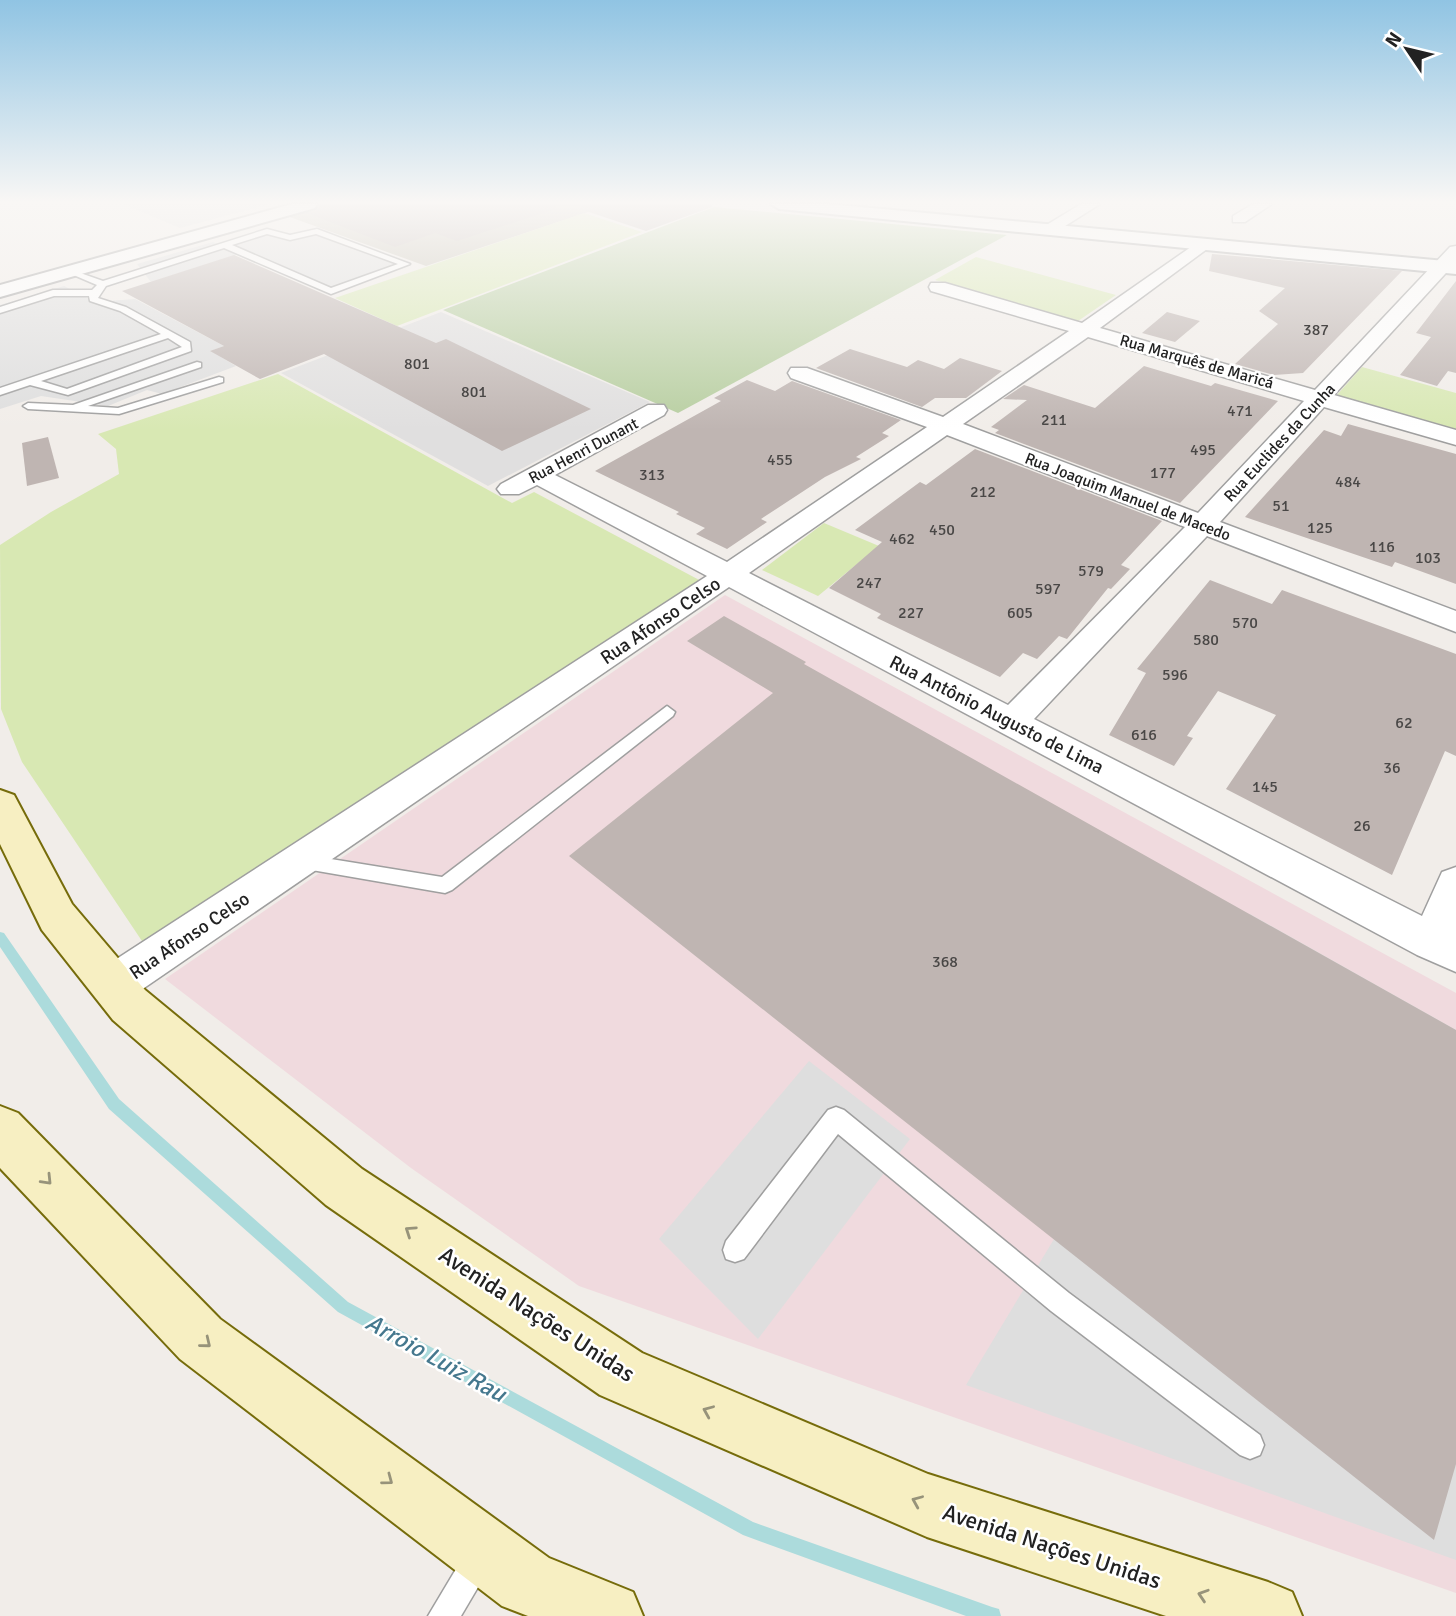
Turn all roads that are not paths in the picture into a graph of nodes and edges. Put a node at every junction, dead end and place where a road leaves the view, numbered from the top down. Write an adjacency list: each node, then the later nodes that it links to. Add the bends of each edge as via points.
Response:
1 (44, 279): 10 (street)
2 (92, 279): 8 (lane)
3 (117, 279): 8 (lane)
4 (304, 279): 5 (lane, via 331,291)
5 (363, 279)
6 (1154, 279): 14 (street, Rua Afonso Celso)
7 (1437, 279): 21 (street, Rua Euclides da Cunha)
8 (103, 284): 12 (lane)
9 (938, 287): 14 (street, Rua Marquês de Maricá)
10 (0, 293): 11 (lane)
11 (53, 293): 12 (lane); 13 (lane)
12 (94, 293): 15 (lane, via 93,299 118,306)
13 (0, 310)
14 (1086, 329): 21 (street, Rua Marquês de Maricá); 25 (street, Rua Afonso Celso)
15 (170, 334): 19 (lane); 19 (lane, via 187,344 187,349 68,392)
16 (197, 365): 23 (lane)
17 (799, 373): 25 (street, Rua Joaquim Manuel de Macedo)
18 (219, 380): 23 (lane, via 119,411)
19 (31, 382): 20 (lane)
20 (0, 392)
21 (1320, 397): 26 (street, Rua Marquês de Maricá); 28 (street, Rua Euclides da Cunha)
22 (28, 405): 23 (lane)
23 (70, 409)
24 (656, 410): 27 (street, Rua Henri Dunant)
25 (946, 426): 28 (street, Rua Joaquim Manuel de Macedo); 29 (street, Rua Afonso Celso)
26 (1456, 438)
27 (523, 482): 29 (street, Rua Antônio Augusto de Lima)
28 (1202, 525): 30 (street, Rua Joaquim Manuel de Macedo); 32 (street, Rua Euclides da Cunha)
29 (729, 574): 32 (street, Rua Antônio Augusto de Lima); 34 (street, Rua Afonso Celso)
30 (1456, 622)
31 (667, 712): 34 (lane, via 445,885)
32 (1012, 721): 36 (street, Rua Antônio Augusto de Lima)
33 (0, 806): 37 (main road, Avenida Nações Unidas, via 57,917)
34 (300, 861): 37 (street, Rua Afonso Celso)
35 (1456, 883): 36 (street)
36 (1444, 948)
37 (113, 985): 44 (main road, Avenida Nações Unidas, one-way to 37, via 928,1506 621,1374 344,1187 129,1005)
38 (0, 1131): 41 (main road, one-way to 41, via 200,1339)
39 (735, 1250): 40 (lane, via 836,1118 1060,1302)
40 (1250, 1446)
41 (484, 1551): 42 (lane); 43 (main road, via 526,1582)
42 (443, 1616)
43 (609, 1616)
44 (1268, 1616)

